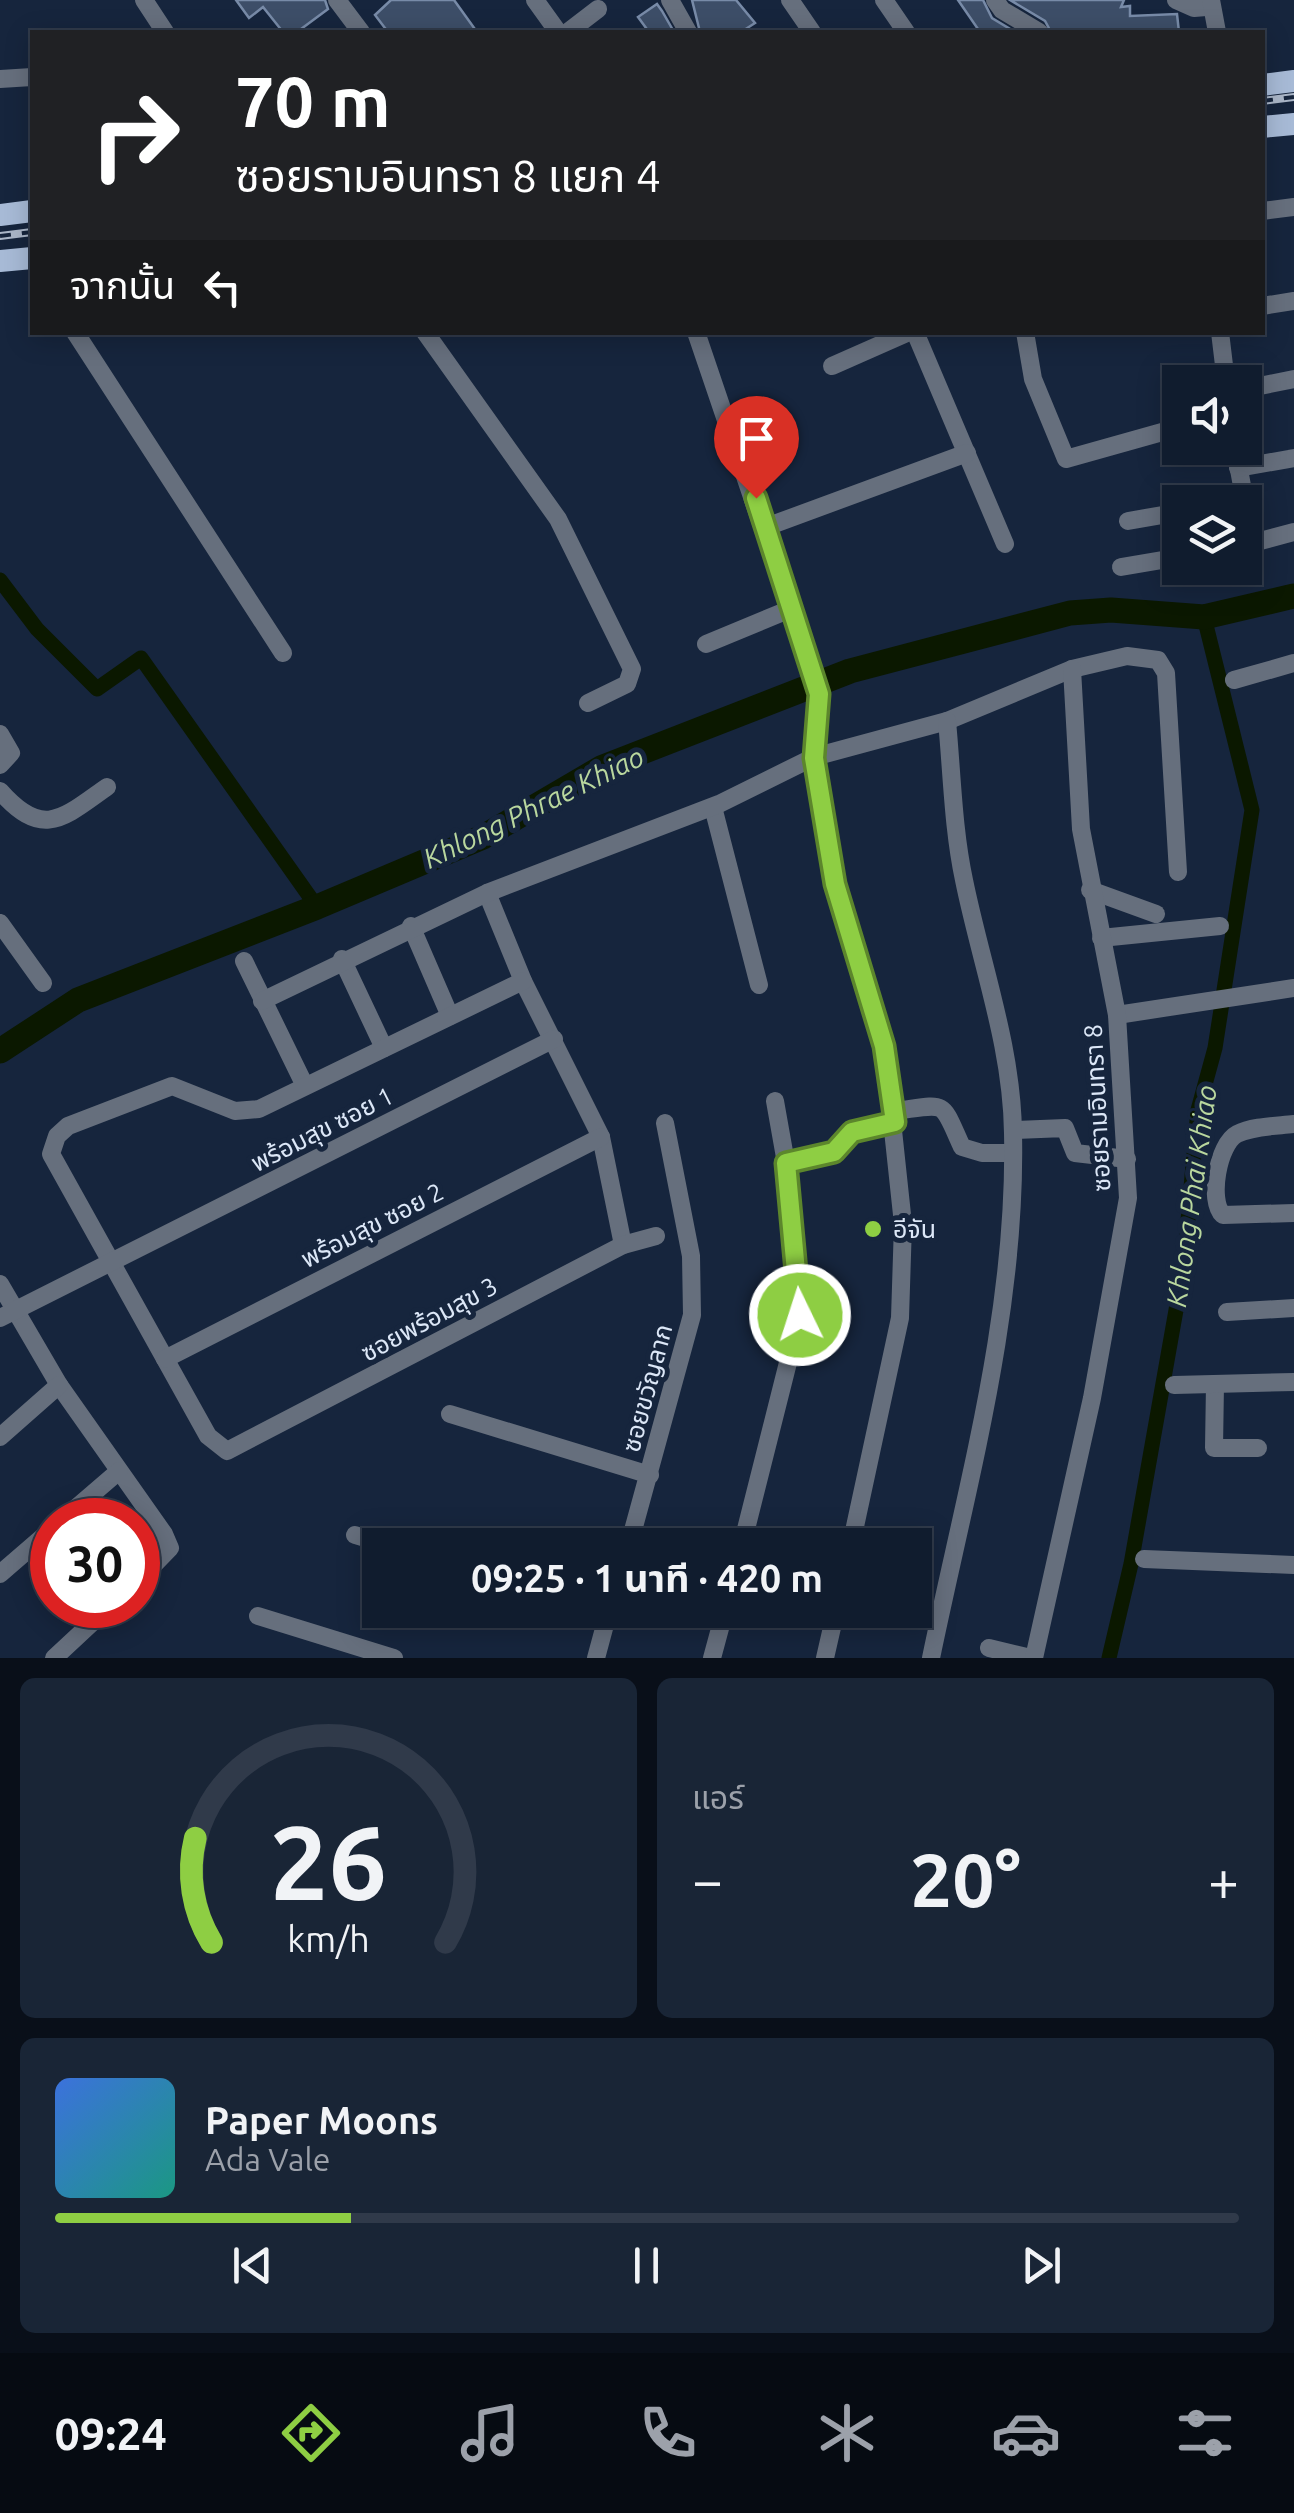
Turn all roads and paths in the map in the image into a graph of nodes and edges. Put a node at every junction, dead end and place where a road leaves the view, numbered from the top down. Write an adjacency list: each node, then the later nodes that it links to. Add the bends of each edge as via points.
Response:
1 (144, 0): 11 (street)
2 (337, 0): 12 (street)
3 (534, 0): 13 (street)
4 (670, 0): 15 (street)
5 (790, 0): 16 (street)
6 (884, 0): 17 (street)
7 (995, 0): 18 (street)
8 (1176, 0): 9 (street, via 1194,8)
9 (1210, 0): 19 (street)
10 (598, 9): 14 (street)
11 (164, 30)
12 (360, 30)
13 (556, 30)
14 (571, 30)
15 (687, 30)
16 (811, 30)
17 (905, 30)
18 (1036, 30)
19 (1217, 30)
20 (30, 77): 21 (street)
21 (0, 79)
22 (1294, 81): 23 (main road)
23 (1265, 85)
24 (1294, 124): 25 (main road)
25 (1265, 127)
26 (1294, 207): 28 (street)
27 (30, 211): 29 (main road)
28 (1265, 211)
29 (0, 214)
30 (0, 261): 31 (main road)
31 (30, 261)
32 (1294, 300): 33 (street)
33 (1265, 305)
34 (77, 335): 61 (street)
35 (426, 335): 65 (street, via 558,519 632,669 627,684)
36 (697, 335): 53 (street)
37 (905, 335): 42 (street)
38 (913, 335): 46 (street)
39 (1026, 335): 45 (street, via 1033,379 1066,459)
40 (1220, 335): 41 (street)
41 (1224, 365)
42 (832, 366)
43 (1294, 379): 44 (street)
44 (1262, 386)
45 (1162, 433)
46 (968, 453): 53 (street); 56 (street)
47 (1294, 458): 49 (street)
48 (1238, 465): 49 (street)
49 (1238, 468): 50 (street)
50 (1240, 485)
51 (1162, 515): 52 (street)
52 (1128, 521)
53 (766, 527): 59 (street)
54 (1294, 532): 55 (street)
55 (1262, 540)
56 (1005, 544)
57 (1162, 560): 58 (street)
58 (1121, 567)
59 (793, 608): 60 (street); 68 (street, via 819,694)
60 (706, 644)
61 (283, 653)
62 (1294, 664): 64 (street)
63 (1072, 669): 66 (street); 73 (street, via 1148,656 1166,673); 74 (street, ซอยรามอินทรา 8)
64 (1234, 680)
65 (588, 703)
66 (947, 721): 68 (street); 97 (street, via 962,874 1005,1048)
67 (0, 734): 69 (street, via 11,753)
68 (814, 758): 72 (street); 94 (street, via 835,884 884,1046)
69 (0, 765)
70 (107, 787): 71 (street, via 43,822 21,813)
71 (0, 792)
72 (712, 807): 75 (street); 85 (street)
73 (1178, 872)
74 (1090, 890): 76 (street); 80 (street, ซอยรามอินทรา 8)
75 (487, 892): 78 (street); 83 (street)
76 (1156, 914)
77 (0, 924): 84 (street)
78 (411, 926): 81 (street); 89 (street)
79 (1220, 926): 80 (street)
80 (1101, 938): 88 (street, ซอยรามอินทรา 8)
81 (342, 960): 87 (street); 91 (street)
82 (244, 961): 87 (street)
83 (524, 982): 89 (street); 90 (street)
84 (44, 983)
85 (759, 986)
86 (1294, 988): 88 (street)
87 (262, 1001): 92 (street)
88 (1117, 1015): 100 (street, ซอยรามอินทรา 8)
89 (450, 1016): 91 (street)
90 (554, 1039): 98 (street); 105 (street, พร้อมสุข ซอย 1)
91 (384, 1048): 92 (street)
92 (305, 1086): 105 (street, via 248,1112 172,1086 57,1136 51,1154)
93 (775, 1100): 101 (street)
94 (894, 1117): 99 (street, via 936,1106 946,1110 962,1147); 101 (street, via 852,1132 834,1152); 124 (street, via 904,1224 900,1318)
95 (665, 1122): 119 (street, ซอยขวัญลาก, via 694,1284 688,1341)
96 (1294, 1124): 102 (street, via 1238,1133 1228,1141 1216,1208 1235,1218)
97 (1014, 1130): 99 (street); 100 (street, via 1064,1128 1075,1154)
98 (601, 1137): 104 (street); 110 (street, พร้อมสุข ซอย 2)
99 (1013, 1153): 144 (street, via 998,1346)
100 (1127, 1160): 145 (street, ซอยรามอินทรา 8, via 1128,1198 1092,1398)
101 (786, 1163): 123 (street, via 797,1337)
102 (1294, 1213)
103 (656, 1236): 104 (street, ซอยพร้อมสุข 3)
104 (622, 1245): 110 (street, ซอยพร้อมสุข 3, via 227,1451 208,1436)
105 (114, 1263): 109 (street, พร้อมสุข ซอย 1); 110 (street)
106 (0, 1284): 109 (street)
107 (1294, 1308): 108 (street)
108 (1227, 1312)
109 (6, 1314): 113 (street)
110 (165, 1358)
111 (1294, 1382): 112 (street)
112 (1214, 1384): 114 (street); 117 (street, via 1214,1448)
113 (60, 1385): 116 (street); 118 (street)
114 (1174, 1386)
115 (450, 1414): 119 (street)
116 (0, 1437)
117 (1258, 1448)
118 (119, 1470): 120 (street); 121 (street)
119 (650, 1476): 122 (street, ซอยขวัญลาก)
120 (87, 1498)
121 (137, 1498)
122 (634, 1528)
123 (746, 1528)
124 (854, 1528)
125 (160, 1533): 129 (street, via 170,1548)
126 (355, 1535): 127 (street)
127 (362, 1537)
128 (30, 1548): 132 (street)
129 (160, 1558)
130 (1144, 1560): 131 (street)
131 (1294, 1565)
132 (0, 1574)
133 (258, 1616): 140 (street)
134 (87, 1628): 139 (street)
135 (606, 1628): 141 (street)
136 (720, 1628): 142 (street)
137 (832, 1628): 143 (street)
138 (989, 1648): 145 (street)
139 (54, 1658)
140 (394, 1658)
141 (596, 1658)
142 (712, 1658)
143 (825, 1658)
144 (931, 1658)
145 (1032, 1658)

